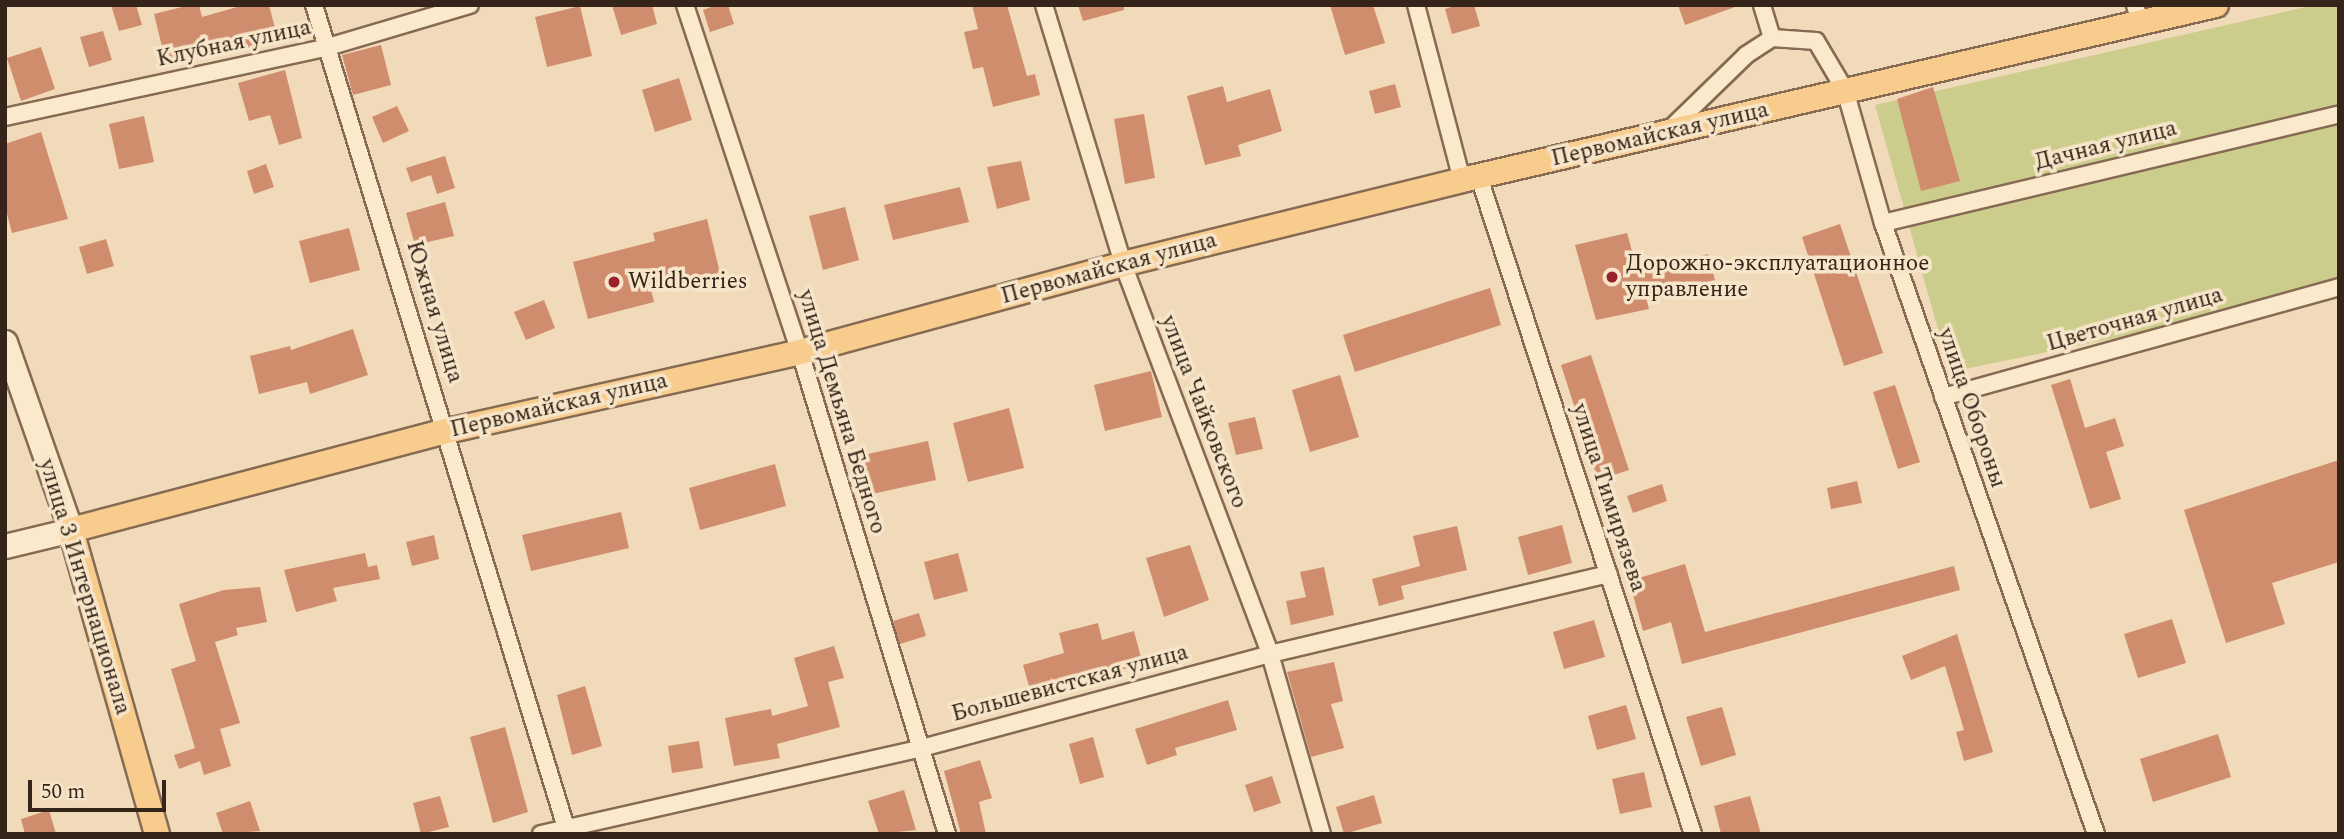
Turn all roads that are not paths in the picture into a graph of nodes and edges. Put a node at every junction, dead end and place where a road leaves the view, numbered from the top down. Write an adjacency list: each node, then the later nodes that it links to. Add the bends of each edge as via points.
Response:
1 (314, 5): 10 (street, Южная улица)
2 (470, 5): 10 (street, Клубная улица)
3 (685, 5): 20 (street, улица Демьяна Бедного)
4 (1044, 5): 17 (street, улица Чайковского)
5 (1416, 5): 15 (street, улица Тимирязева)
6 (1762, 5): 9 (street)
7 (2216, 5): 8 (main road, Первомайская улица)
8 (2138, 14): 11 (main road, Первомайская улица)
9 (1772, 38): 11 (street, улица Обороны, via 1816,41); 14 (street, via 1746,55)
10 (328, 47): 13 (street, Клубная улица); 22 (street, Южная улица)
11 (1845, 90): 14 (main road, Первомайская улица); 16 (street, улица Обороны)
12 (2339, 114): 16 (street, Дачная улица)
13 (5, 117)
14 (1663, 136): 15 (main road, Первомайская улица)
15 (1471, 178): 17 (main road, Первомайская улица); 25 (street, улица Тимирязева)
16 (1883, 223): 21 (street, улица Обороны)
17 (1124, 264): 20 (main road, Первомайская улица); 26 (street, улица Чайковского)
18 (2339, 287): 21 (street, Цветочная улица)
19 (5, 342): 23 (street, улица 3 Интернационала)
20 (800, 352): 22 (main road, Первомайская улица); 27 (street, улица Демьяна Бедного)
21 (1943, 397): 34 (street, улица Обороны)
22 (447, 431): 23 (main road, Первомайская улица); 28 (street, Южная улица)
23 (71, 530): 24 (street, Первомайская улица); 29 (main road, улица 3 Интернационала)
24 (5, 546)
25 (1609, 574): 26 (street, Большевистская улица); 33 (street, улица Тимирязева)
26 (1270, 654): 27 (street, Большевистская улица); 32 (street, улица Чайковского)
27 (922, 748): 28 (street, Большевистская улица); 31 (street, улица Демьяна Бедного)
28 (567, 830): 30 (street, Большевистская улица)
29 (157, 834)
30 (541, 834)
31 (947, 834)
32 (1322, 834)
33 (1693, 834)
34 (2096, 834)

